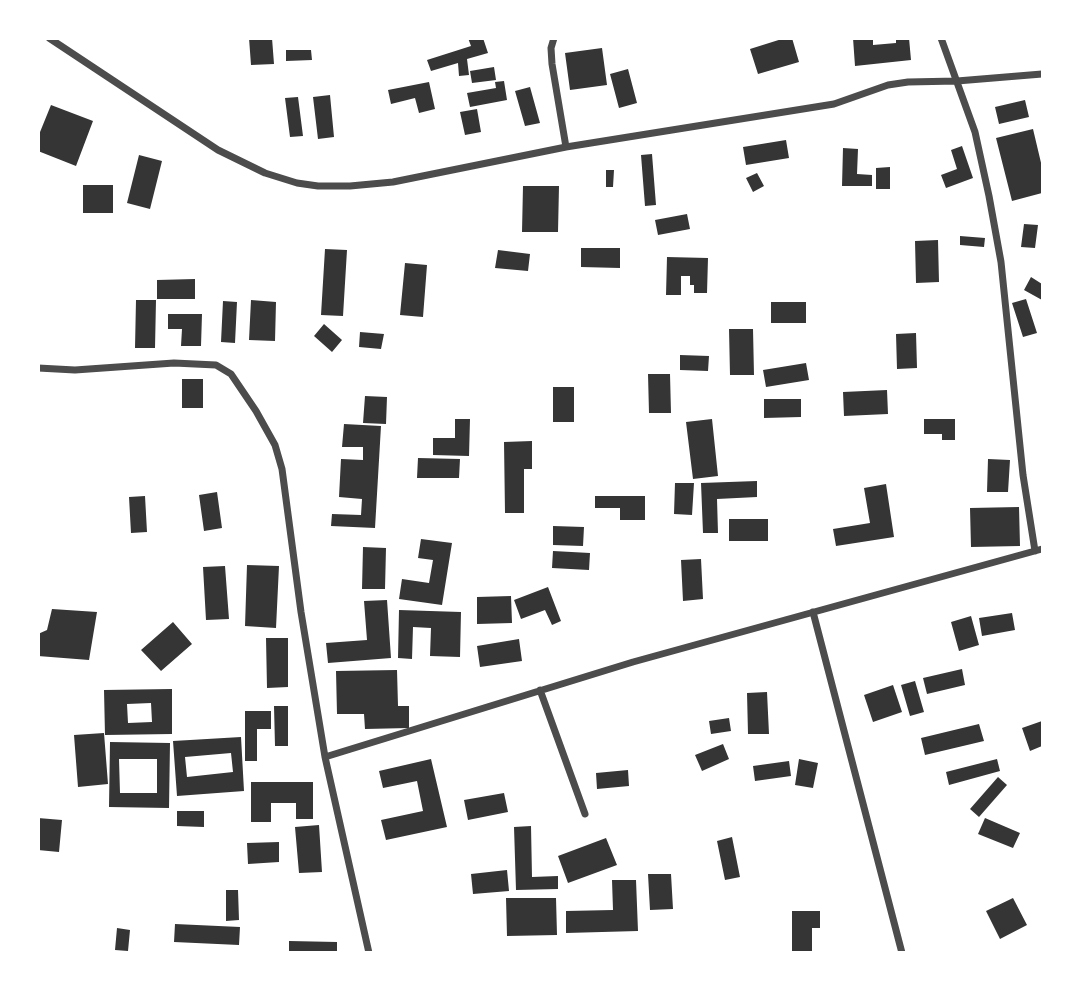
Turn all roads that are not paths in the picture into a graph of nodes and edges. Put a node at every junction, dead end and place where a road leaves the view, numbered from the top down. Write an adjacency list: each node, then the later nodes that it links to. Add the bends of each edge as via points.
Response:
1 (49, 38): 6 (street, via 218,150 297,183 350,186 393,182)
2 (554, 38): 6 (street, via 552,64)
3 (941, 38): 5 (street)
4 (1042, 74): 5 (street)
5 (957, 81): 6 (street, via 888,85 834,104); 8 (street, via 975,132 1001,262 1023,475)
6 (566, 147)
7 (38, 368): 11 (street, via 200,363 231,374 269,433 282,469)
8 (1039, 550): 9 (street)
9 (813, 612): 10 (street); 14 (street)
10 (540, 690): 11 (street); 12 (street)
11 (326, 757): 13 (street)
12 (585, 814)
13 (369, 953)
14 (901, 953)

